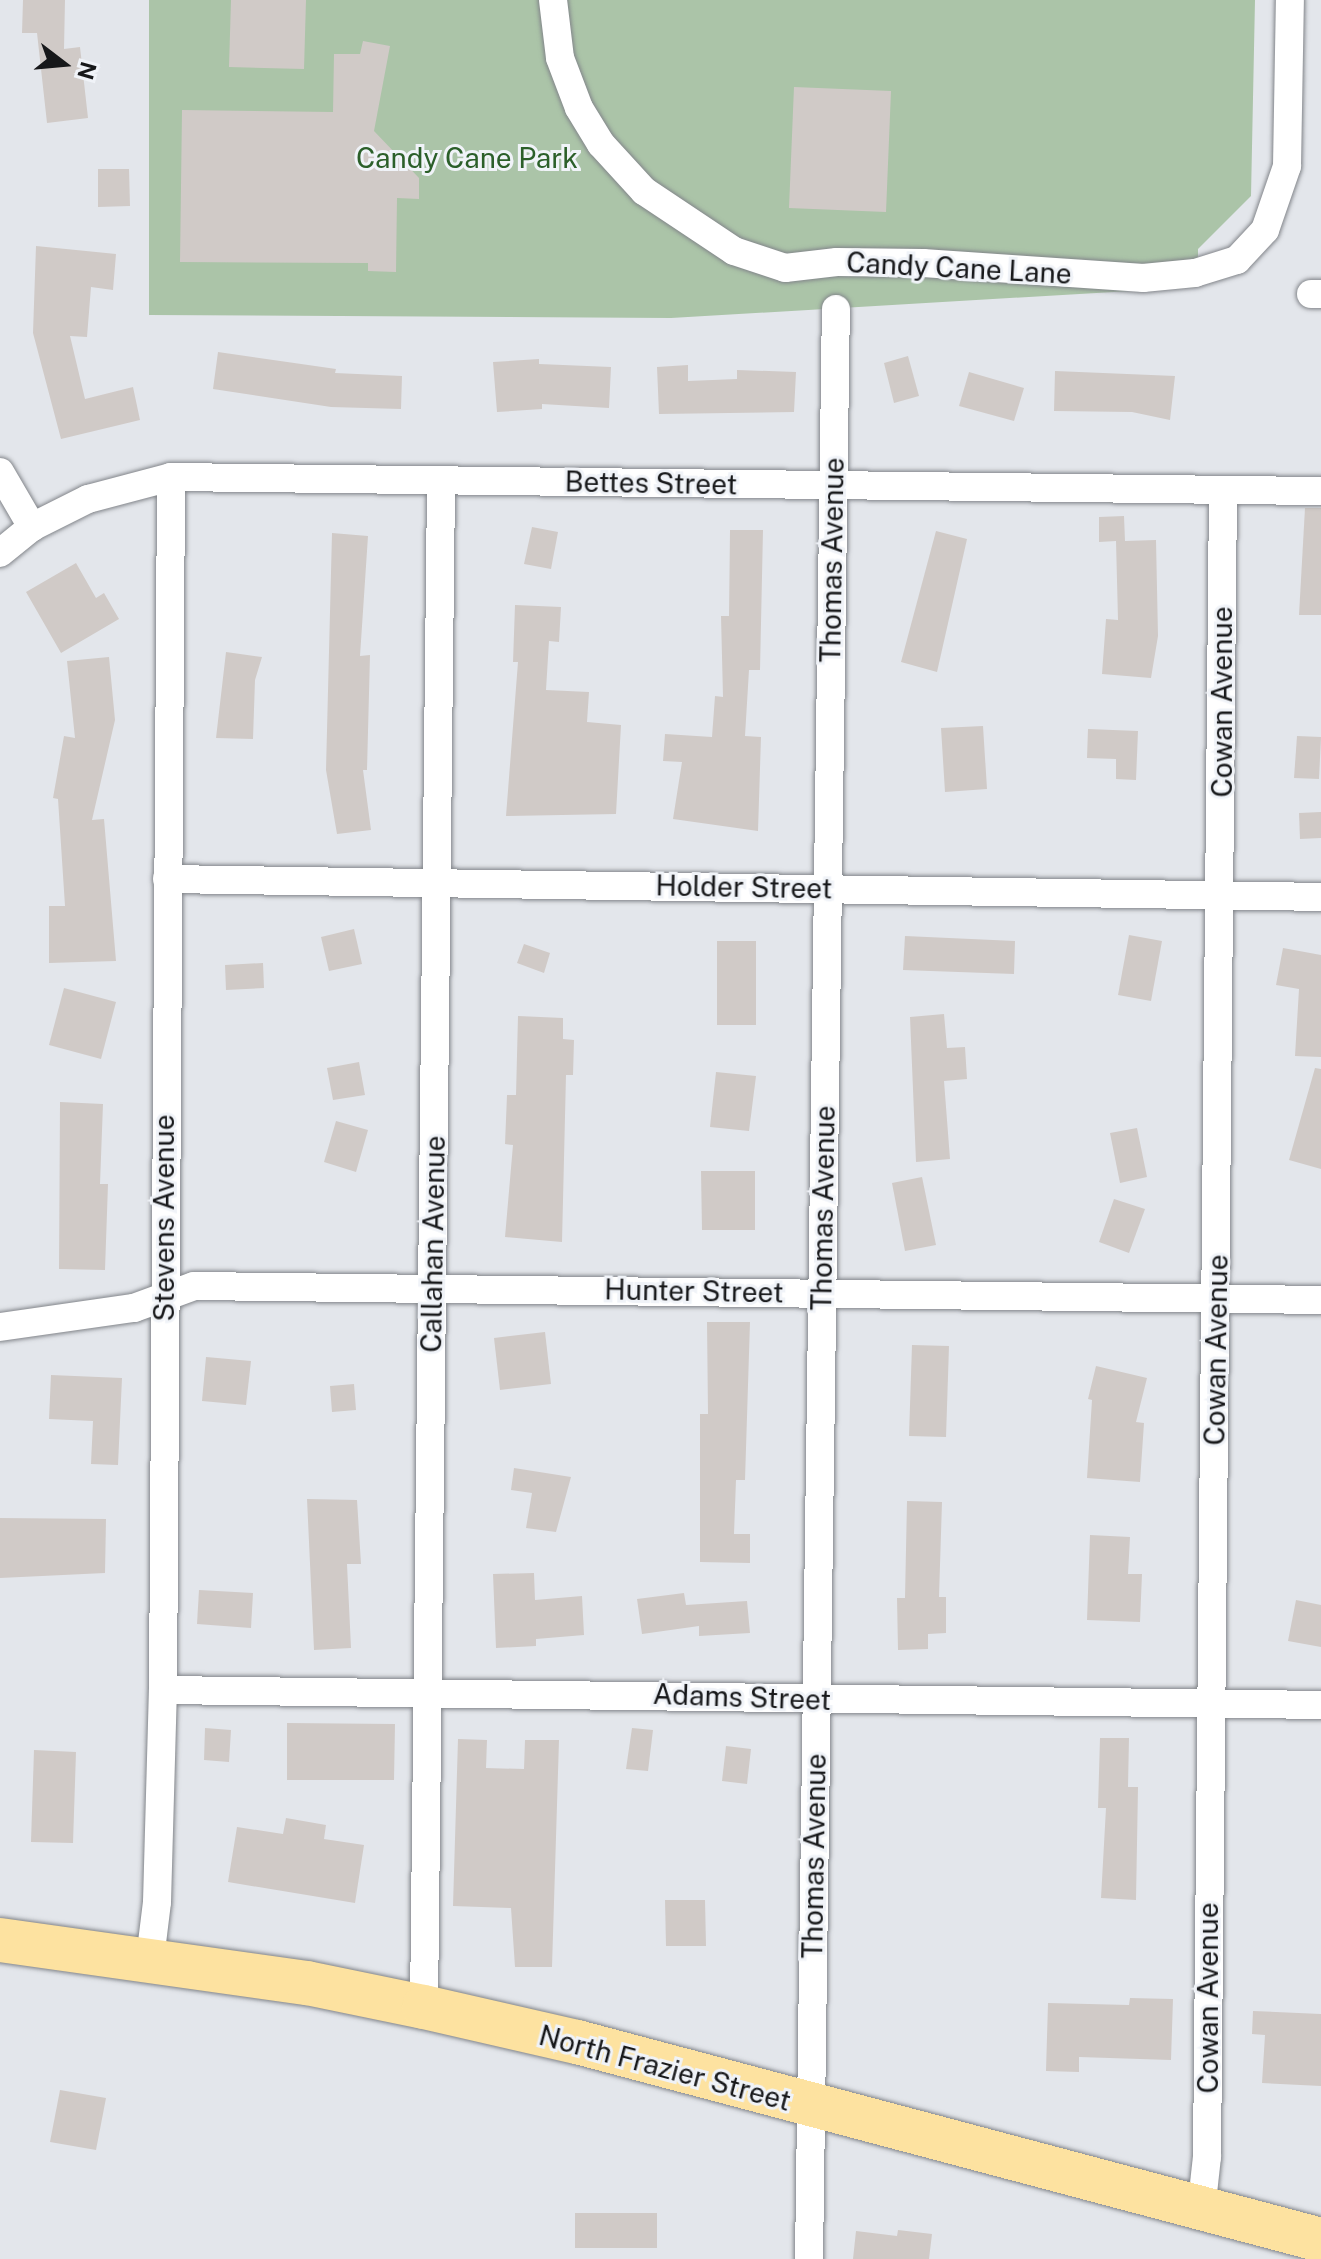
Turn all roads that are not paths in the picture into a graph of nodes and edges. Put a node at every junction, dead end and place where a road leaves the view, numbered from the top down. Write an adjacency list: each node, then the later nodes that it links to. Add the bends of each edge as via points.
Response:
1 (553, 0): 2 (street, Candy Cane Lane, via 564,72 601,144 644,191 734,251 785,268 837,262 923,263 1143,278 1195,273 1237,260 1265,230 1287,166)
2 (1290, 0)
3 (836, 309): 7 (street, Thomas Avenue)
4 (0, 472): 10 (street)
5 (171, 477): 6 (street, Bettes Street); 10 (street, Bettes Street, via 88,499); 12 (street, Stevens Avenue)
6 (441, 481): 7 (street, Bettes Street); 13 (street, Callahan Avenue)
7 (833, 485): 8 (street, Bettes Street); 14 (street, Thomas Avenue)
8 (1223, 490): 9 (street, Bettes Street); 15 (street, Cowan Avenue)
9 (1321, 491)
10 (32, 527): 11 (street, Bettes Street)
11 (0, 553)
12 (167, 879): 13 (street, Holder Street); 19 (street, Stevens Avenue)
13 (435, 883): 14 (street, Holder Street); 17 (street, Callahan Avenue)
14 (827, 889): 15 (street, Holder Street); 18 (street, Thomas Avenue)
15 (1222, 896): 16 (street, Holder Street); 20 (street, Cowan Avenue)
16 (1321, 897)
17 (433, 1288): 18 (street, Hunter Street); 19 (street, Hunter Street, via 194,1286); 24 (street, Callahan Avenue)
18 (822, 1292): 20 (street, Hunter Street); 25 (street, Thomas Avenue)
19 (163, 1294): 22 (street, Hunter Street, via 134,1308); 23 (street, Stevens Avenue)
20 (1217, 1300): 21 (street, Hunter Street); 26 (street, Cowan Avenue)
21 (1321, 1300)
22 (0, 1327)
23 (163, 1690): 24 (street, Adams Street); 29 (street, Stevens Avenue, via 157,1902)
24 (426, 1693): 25 (street, Adams Street, via 793,1694); 30 (street, Callahan Avenue)
25 (816, 1700): 26 (street, Adams Street); 31 (street, Thomas Avenue)
26 (1210, 1702): 27 (street, Adams Street); 32 (street, Cowan Avenue, via 1207,2157)
27 (1321, 1705)
28 (0, 1940): 29 (main road, North Frazier Street)
29 (150, 1959): 30 (main road, North Frazier Street)
30 (424, 2007): 31 (main road, North Frazier Street, via 577,2042)
31 (811, 2107): 32 (main road, North Frazier Street); 34 (street, Thomas Avenue)
32 (1201, 2211): 33 (main road, North Frazier Street)
33 (1321, 2240)
34 (809, 2259)

